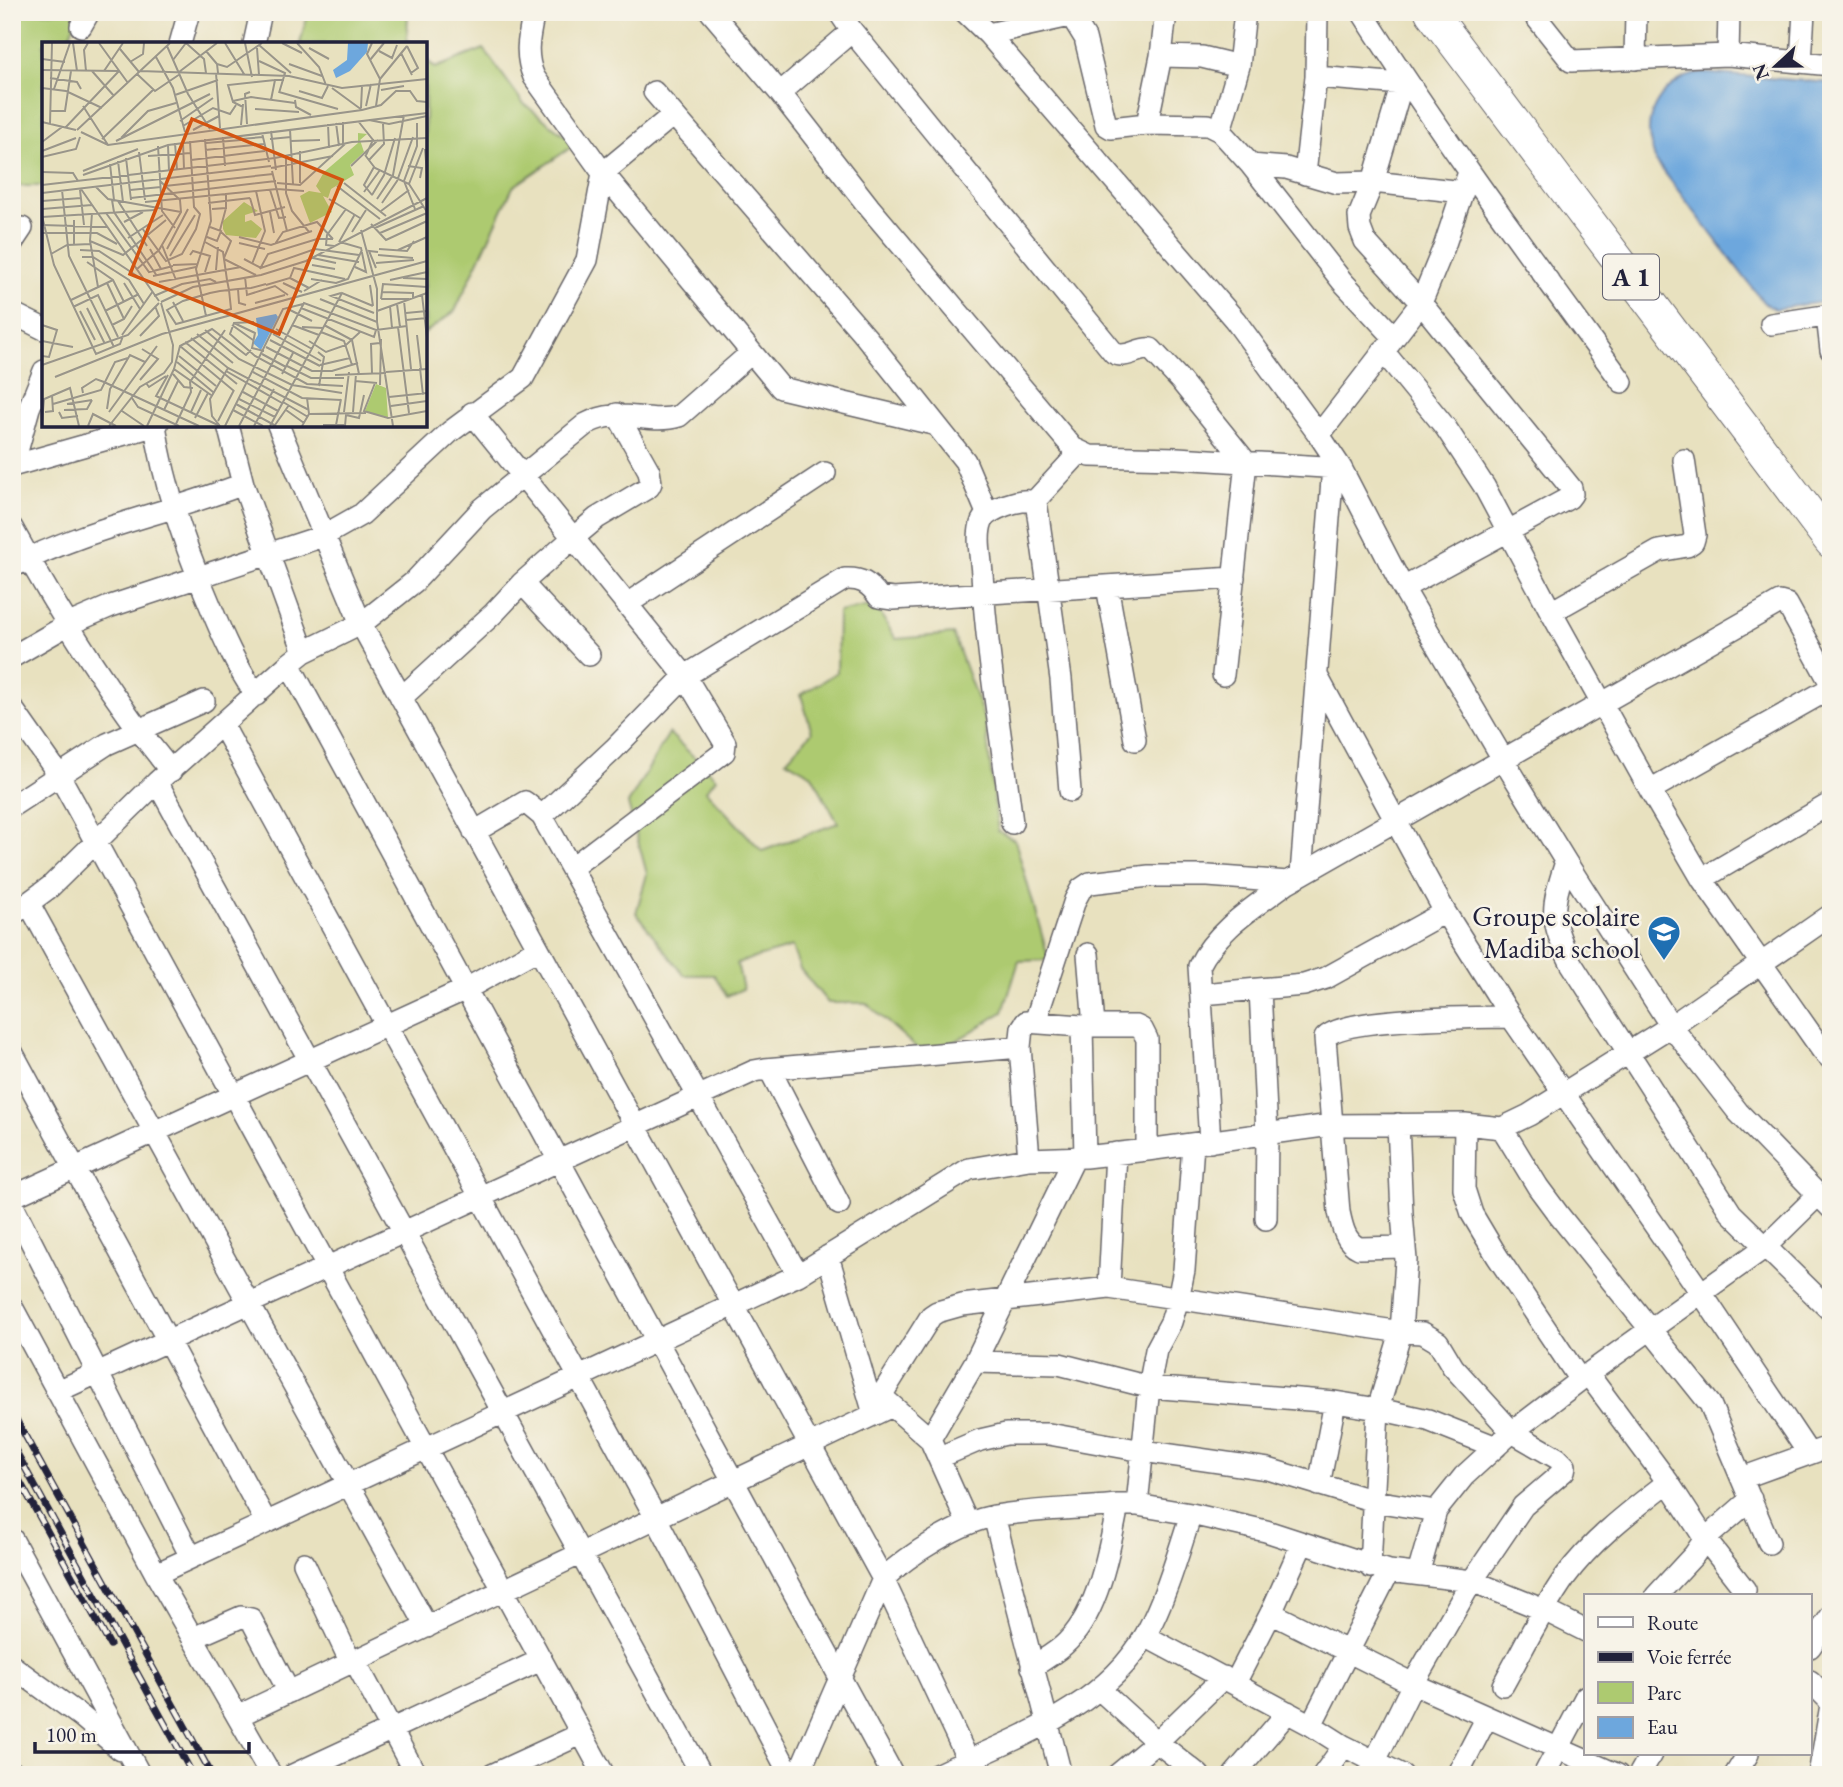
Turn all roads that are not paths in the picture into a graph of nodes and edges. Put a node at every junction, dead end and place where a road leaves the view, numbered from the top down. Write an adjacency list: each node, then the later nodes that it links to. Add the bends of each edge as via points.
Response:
1 (189, 12): 20 (street)
2 (261, 12): 21 (street)
3 (534, 12): 37 (street, via 526,49 528,64)
4 (711, 12): 31 (street)
5 (839, 12): 18 (street)
6 (965, 12): 19 (street)
7 (1166, 12): 23 (street)
8 (1245, 12): 27 (street)
9 (1317, 12): 28 (street)
10 (1362, 12): 29 (street)
11 (1431, 12): 75 (highway, A 1)
12 (1455, 12): 69 (highway, A 1)
13 (1532, 12): 24 (street, via 1571,61)
14 (1636, 12): 24 (street)
15 (1729, 12): 22 (street)
16 (1804, 12): 25 (street)
17 (1070, 14): 19 (street); 33 (street, via 1085,38 1106,125)
18 (852, 31): 31 (street); 61 (street, via 1114,353 1122,356 1151,349)
19 (988, 34): 58 (street, via 1235,320)
20 (181, 42)
21 (254, 42)
22 (1728, 55): 24 (street); 25 (street)
23 (1161, 56): 27 (street, via 1202,57); 33 (street)
24 (1635, 59)
25 (1801, 62): 26 (street)
26 (1831, 65)
27 (1239, 66): 34 (street)
28 (1317, 77): 29 (street); 38 (street)
29 (1403, 80): 36 (street); 39 (street)
30 (654, 92): 32 (street)
31 (780, 93): 59 (street, via 869,207)
32 (673, 115): 37 (street); 53 (street, via 866,337)
33 (1147, 124): 34 (street, via 1208,125)
34 (1220, 131): 35 (street)
35 (1251, 165): 38 (street); 46 (street)
36 (1469, 172): 40 (street); 50 (street)
37 (604, 173): 48 (street); 51 (street, via 587,260 575,284 523,378)
38 (1305, 174): 39 (street, via 1337,183)
39 (1373, 182): 40 (street); 41 (street, via 1359,216 1365,241)
40 (1463, 192): 41 (street)
41 (1421, 303): 46 (street); 72 (street, via 1571,488 1569,498)
42 (12, 313): 45 (street)
43 (1829, 315): 44 (street); 47 (street)
44 (1772, 324)
45 (42, 328)
46 (1389, 344): 58 (street); 72 (street, via 1484,486)
47 (1831, 350)
48 (751, 353): 52 (street, via 679,416); 53 (street, via 782,388)
49 (42, 376): 62 (street)
50 (1622, 382)
51 (472, 413): 65 (street); 73 (street, via 372,506)
52 (617, 414): 65 (street, via 586,424); 74 (street, via 649,471 651,483)
53 (933, 424): 70 (street, via 965,461)
54 (148, 427): 62 (street)
55 (155, 427): 68 (street)
56 (229, 427): 66 (street)
57 (279, 427): 73 (street)
58 (1319, 435): 63 (street)
59 (1079, 453): 61 (street); 67 (street)
60 (1684, 460): 86 (street, via 1693,542 1659,551)
61 (1246, 462): 63 (street); 79 (street)
62 (12, 466)
63 (1337, 468): 82 (street); 92 (street)
64 (825, 472): 85 (street)
65 (522, 475): 74 (street); 88 (street, via 466,524 414,582)
66 (243, 484): 68 (street); 76 (street)
67 (1034, 502): 70 (street, via 1021,500); 83 (street)
68 (174, 508): 77 (street, via 108,527); 78 (street)
69 (1831, 509)
70 (987, 513): 84 (street, via 979,532)
71 (12, 528): 77 (street)
72 (1508, 533): 82 (street); 86 (street)
73 (323, 536): 76 (street); 88 (street)
74 (572, 539): 80 (street); 85 (street)
75 (1831, 542)
76 (268, 555): 78 (street); 91 (street)
77 (20, 563): 87 (street)
78 (198, 578): 87 (street); 96 (street, via 233,660)
79 (1234, 578): 81 (street); 93 (street)
80 (522, 583): 89 (street); 97 (street)
81 (1107, 586): 83 (street); 103 (street)
82 (1403, 588): 104 (street)
83 (1047, 590): 84 (street); 108 (street, via 1061,679)
84 (983, 594): 94 (street, via 894,600 879,597 859,579 845,579); 113 (street)
85 (627, 604): 94 (street)
86 (1551, 612): 99 (street)
87 (69, 624): 90 (street); 102 (street)
88 (361, 624): 91 (street); 97 (street)
89 (589, 655)
90 (12, 657)
91 (297, 658): 96 (street); 126 (street)
92 (1317, 674): 112 (street); 118 (street)
93 (1223, 675)
94 (685, 676): 111 (street); 117 (street, via 725,743 724,752)
95 (1831, 686): 99 (street, via 1787,604 1780,602); 107 (street)
96 (256, 695): 101 (street)
97 (401, 698): 114 (street)
98 (204, 702): 102 (street)
99 (1602, 703): 104 (street); 107 (street)
100 (12, 708): 105 (street)
101 (223, 726): 106 (street); 131 (street)
102 (139, 730): 105 (street); 106 (street)
103 (1135, 740)
104 (1503, 759): 112 (street); 116 (street)
105 (59, 775): 110 (street); 115 (street)
106 (164, 777): 115 (street); 138 (street)
107 (1650, 790): 119 (street)
108 (1070, 791)
109 (1831, 803): 119 (street)
110 (12, 806)
111 (542, 816): 114 (street, via 525,802); 117 (street)
112 (1394, 821): 118 (street); 121 (street)
113 (1012, 823)
114 (474, 832): 123 (street)
115 (96, 843): 120 (street); 141 (street)
116 (1566, 862): 133 (street); 137 (street, via 1553,901 1559,939)
117 (571, 868): 142 (street)
118 (1294, 878): 128 (street, via 1231,925 1213,945 1199,967); 130 (street, via 1149,876 1090,883 1075,900)
119 (1702, 879): 125 (street)
120 (21, 909): 148 (street)
121 (1445, 912): 127 (street, via 1326,978); 129 (street)
122 (1831, 915): 125 (street)
123 (538, 949): 126 (street); 146 (street)
124 (1088, 954): 132 (street)
125 (1760, 963): 133 (street); 135 (street)
126 (466, 989): 131 (street); 155 (street)
127 (1260, 989): 128 (street); 149 (street)
128 (1202, 994): 150 (street)
129 (1511, 1017): 140 (street); 145 (street, via 1377,1022 1328,1034)
130 (1035, 1023): 132 (street); 134 (street, via 1026,1022 1022,1028)
131 (387, 1025): 138 (street); 158 (street)
132 (1088, 1026): 151 (street, via 1136,1026 1146,1034); 153 (street)
133 (1671, 1026): 137 (street); 159 (street, via 1738,1112)
134 (1020, 1046): 139 (street); 154 (street)
135 (1828, 1051)
136 (12, 1052): 156 (street)
137 (1630, 1052): 140 (street); 165 (street, via 1731,1213)
138 (310, 1060): 141 (street); 163 (street)
139 (765, 1069): 142 (street); 160 (street, via 778,1083)
140 (1563, 1094): 147 (street); 170 (street)
141 (233, 1096): 148 (street); 167 (street)
142 (698, 1097): 146 (street); 168 (street)
143 (1398, 1124): 144 (street); 145 (street); 164 (street)
144 (1465, 1124): 147 (street); 184 (street, via 1464,1189 1472,1214)
145 (1331, 1125): 149 (street); 164 (street, via 1339,1212 1347,1237 1359,1248)
146 (635, 1126): 155 (street); 174 (street)
147 (1502, 1128): 177 (street, via 1558,1214)
148 (156, 1131): 156 (street); 173 (street)
149 (1267, 1134): 150 (street); 162 (street)
150 (1201, 1143): 151 (street); 171 (street)
151 (1147, 1150): 152 (street)
152 (1116, 1153): 153 (street); 169 (street)
153 (1080, 1157): 154 (street); 172 (street)
154 (1028, 1159): 166 (street, via 969,1169)
155 (559, 1160): 158 (street); 180 (street)
156 (75, 1168): 157 (street); 179 (street)
157 (12, 1197)
158 (480, 1197): 163 (street); 183 (street)
159 (1824, 1202): 165 (street)
160 (839, 1204)
161 (12, 1205): 182 (street)
162 (1266, 1219)
163 (404, 1232): 167 (street); 190 (street)
164 (1405, 1247): 178 (street)
165 (1764, 1248): 170 (street); 176 (street)
166 (828, 1256): 168 (street); 189 (street)
167 (327, 1267): 173 (street); 194 (street)
168 (798, 1275): 174 (street)
169 (1109, 1288): 171 (street); 172 (street)
170 (1702, 1294): 177 (street); 197 (street)
171 (1178, 1299): 178 (street); 185 (street, via 1156,1350)
172 (1006, 1300): 181 (street); 189 (street, via 948,1308 931,1316 881,1396)
173 (250, 1303): 179 (street); 201 (street)
174 (733, 1305): 180 (street); 192 (street)
175 (12, 1307): 186 (street)
176 (1831, 1311)
177 (1652, 1329): 184 (street); 198 (street, via 1710,1404)
178 (1401, 1332): 188 (street); 191 (street, via 1423,1333 1438,1342)
179 (168, 1340): 182 (street); 210 (street)
180 (657, 1340): 183 (street); 199 (street)
181 (975, 1362): 185 (street, via 1059,1364); 195 (street)
182 (99, 1372): 186 (street); 217 (street)
183 (579, 1377): 190 (street); 209 (street)
184 (1584, 1377): 191 (street); 200 (street)
185 (1149, 1387): 187 (street); 196 (street)
186 (58, 1391): 220 (street)
187 (1335, 1402): 188 (street); 202 (street)
188 (1378, 1409): 191 (street); 204 (street)
189 (883, 1410): 192 (street); 195 (street)
190 (503, 1412): 194 (street); 215 (street)
191 (1504, 1440): 206 (street, via 1464,1476); 223 (street, via 1564,1463 1564,1471 1523,1506)
192 (809, 1445): 199 (street); 222 (street)
193 (1831, 1446): 197 (street)
194 (426, 1448): 201 (street); 224 (street)
195 (935, 1448): 196 (street, via 1021,1432); 211 (street)
196 (1143, 1451): 202 (street, via 1268,1469); 205 (street)
197 (1809, 1454): 198 (street)
198 (1742, 1478): 203 (street)
199 (733, 1481): 209 (street); 240 (street)
200 (1668, 1482): 212 (street); 227 (street, via 1631,1510 1576,1564)
201 (348, 1484): 210 (street); 230 (street)
202 (1318, 1485): 204 (street)
203 (1751, 1499): 212 (street); 213 (street)
204 (1374, 1501): 206 (street); 219 (street)
205 (1128, 1505): 207 (street); 208 (street); 239 (street, via 1084,1618 1067,1642)
206 (1436, 1511): 221 (street)
207 (1191, 1514): 214 (street); 232 (street)
208 (994, 1516): 211 (street); 239 (street)
209 (656, 1518): 215 (street); 270 (street)
210 (266, 1522): 217 (street)
211 (968, 1524): 222 (street, via 900,1563)
212 (1705, 1539): 225 (street); 226 (street, via 1745,1590)
213 (1769, 1543)
214 (1302, 1544): 219 (street); 228 (street)
215 (580, 1554): 224 (street); 269 (street)
216 (16, 1556): 262 (street)
217 (191, 1557): 220 (street)
218 (304, 1563): 237 (street)
219 (1379, 1569): 221 (street); 235 (street)
220 (156, 1574): 233 (street)
221 (1418, 1574): 223 (street)
222 (883, 1579): 240 (street); 261 (street)
223 (1472, 1581): 227 (street); 243 (street)
224 (503, 1590): 230 (street); 236 (street)
225 (1658, 1594)
226 (1743, 1594)
227 (1544, 1610): 231 (street); 244 (street)
228 (1271, 1613): 235 (street); 241 (street)
229 (1831, 1616): 234 (street)
230 (427, 1627): 237 (street)
231 (1584, 1630)
232 (1145, 1636): 241 (street); 245 (street)
233 (193, 1638): 246 (street, via 241,1617 251,1619); 250 (street)
234 (1812, 1644)
235 (1349, 1652): 243 (street); 253 (street)
236 (541, 1660): 254 (street); 255 (street)
237 (353, 1662): 246 (street); 254 (street)
238 (12, 1666): 262 (street, via 82,1717)
239 (1032, 1667): 252 (street)
240 (840, 1677): 271 (street); 272 (street)
241 (1230, 1680): 249 (street); 256 (street)
242 (1812, 1683): 248 (street)
243 (1413, 1684): 251 (street); 263 (street)
244 (1503, 1685)
245 (1099, 1689): 252 (street); 256 (street)
246 (289, 1692): 250 (street)
247 (1584, 1700): 258 (street)
248 (1831, 1703): 285 (street)
249 (1288, 1712): 253 (street); 277 (street)
250 (238, 1716): 264 (street)
251 (1487, 1717): 258 (street); 280 (street)
252 (1048, 1722): 261 (street); 274 (street)
253 (1311, 1725): 257 (street)
254 (392, 1729): 265 (street); 266 (street)
255 (581, 1734): 267 (street); 268 (street)
256 (1157, 1742): 275 (street); 276 (street)
257 (1344, 1746): 263 (street); 278 (street)
258 (1560, 1747): 281 (street); 282 (street)
259 (1650, 1756): 283 (street)
260 (1747, 1756): 284 (street)
261 (971, 1767): 273 (street)
262 (136, 1768)
263 (1372, 1768): 279 (street)
264 (271, 1775)
265 (293, 1775)
266 (416, 1775)
267 (492, 1775)
268 (604, 1775)
269 (702, 1775)
270 (790, 1775)
271 (798, 1775)
272 (893, 1775)
273 (936, 1775)
274 (1061, 1775)
275 (1117, 1775)
276 (1199, 1775)
277 (1234, 1775)
278 (1323, 1775)
279 (1402, 1775)
280 (1457, 1775)
281 (1544, 1775)
282 (1618, 1775)
283 (1639, 1775)
284 (1735, 1775)
285 (1819, 1775)

